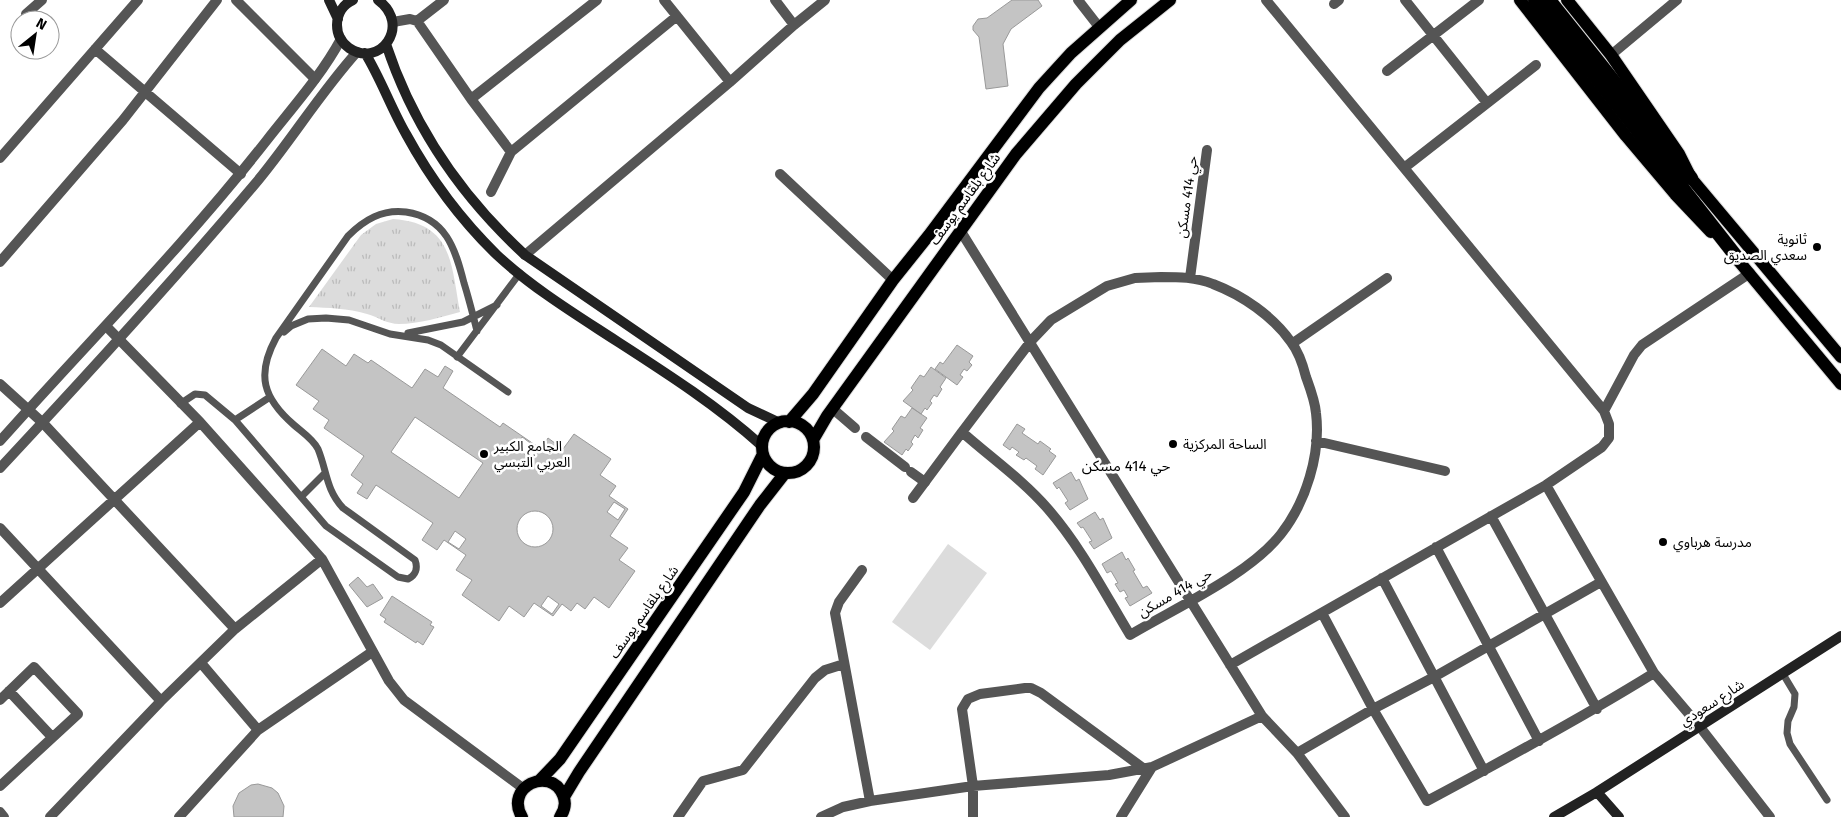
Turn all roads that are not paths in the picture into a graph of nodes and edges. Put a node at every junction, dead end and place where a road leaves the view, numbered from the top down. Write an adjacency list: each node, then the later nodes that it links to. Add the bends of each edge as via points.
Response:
1 (42, 0): 24 (street)
2 (138, 0): 34 (street)
3 (217, 0): 41 (street)
4 (236, 0): 39 (street)
5 (329, 0): 26 (main road)
6 (353, 0): 26 (main road, via 342,9)
7 (378, 0): 28 (main road, via 391,13)
8 (444, 0): 27 (street)
9 (597, 0): 42 (street)
10 (664, 0): 25 (street)
11 (775, 0): 29 (street)
12 (825, 0): 29 (street)
13 (1078, 0): 30 (street)
14 (1131, 0): 30 (main road, شارع بلقاسم يوسف)
15 (1170, 0): 52 (main road, شارع بلقاسم يوسف, via 1120,40 1076,84 1016,154)
16 (1266, 0): 47 (street)
17 (1405, 0): 31 (street)
18 (1479, 0): 31 (street)
19 (1520, 0): 54 (main road, via 1675,194)
20 (1535, 0): 54 (highway)
21 (1549, 0): 50 (highway)
22 (1567, 0): 36 (main road)
23 (1677, 0): 36 (street)
24 (31, 10)
25 (678, 16): 40 (street); 45 (street)
26 (338, 19): 32 (main road)
27 (417, 21): 28 (street); 42 (street)
28 (393, 22): 33 (main road)
29 (794, 25): 40 (street)
30 (1099, 28): 60 (main road, شارع بلقاسم يوسف, via 1039,88)
31 (1434, 36): 38 (street); 43 (street)
32 (341, 39): 35 (main road, via 345,45); 39 (street)
33 (386, 44): 35 (main road, via 372,52); 53 (main road, via 417,116 451,173 477,207)
34 (95, 49): 41 (street); 46 (street)
35 (361, 52): 56 (main road, via 381,83 405,134 449,200 498,256); 67 (street, via 256,183)
36 (1611, 54): 50 (main road)
37 (1536, 65): 43 (street)
38 (1388, 71)
39 (315, 79): 48 (street)
40 (730, 82): 53 (street)
41 (145, 91): 48 (street); 55 (street)
42 (471, 99): 45 (street)
43 (1487, 103): 47 (street)
44 (1207, 150): 58 (street, حي 414 مسكن)
45 (511, 152): 51 (street)
46 (0, 158)
47 (1404, 168): 79 (street)
48 (241, 174): 63 (street)
49 (780, 174): 60 (street)
50 (1692, 178): 71 (main road)
51 (491, 192)
52 (960, 230): 68 (street); 78 (main road, شارع بلقاسم يوسف)
53 (525, 255): 82 (main road, via 748,408)
54 (1740, 260): 57 (main road)
55 (0, 262)
56 (520, 274): 61 (lane); 90 (main road, via 714,406)
57 (1750, 274): 73 (main road); 79 (street, via 1642,346)
58 (1190, 278): 68 (street, حي 414 مسكن, via 1135,278 1107,286 1051,320); 69 (street, حي 414 مسكن, via 1213,284 1257,309 1278,325)
59 (1387, 278): 69 (street)
60 (893, 280): 82 (main road, شارع بلقاسم يوسف, via 813,394)
61 (497, 304): 62 (lane); 64 (lane)
62 (474, 318): 64 (lane); 65 (lane, via 411,333); 66 (lane, via 453,244 433,222 415,214 396,211 378,215 348,236)
63 (106, 326): 67 (street); 77 (street)
64 (477, 331): 70 (lane)
65 (390, 334): 66 (lane, via 349,320 326,318 308,319 290,326); 70 (lane, via 428,340)
66 (276, 338): 75 (lane, via 264,372)
67 (120, 339): 76 (street); 83 (street)
68 (1031, 341): 85 (street, حي 414 مسكن); 108 (street)
69 (1293, 343): 89 (street, حي 414 مسكن, via 1315,407)
70 (457, 357): 74 (lane)
71 (1841, 358)
72 (0, 384): 77 (street)
73 (1841, 384)
74 (508, 392)
75 (270, 398): 80 (lane); 93 (lane, via 274,406 313,442)
76 (180, 404): 80 (lane, via 195,394 205,395); 81 (street)
77 (28, 409): 83 (street); 88 (street)
78 (833, 409): 84 (street); 87 (main road, شارع بلقاسم يوسف)
79 (1604, 411): 96 (street, via 1609,424 1609,438 1602,447)
80 (235, 420): 97 (lane)
81 (200, 422): 99 (street); 103 (street)
82 (784, 422): 87 (main road, via 804,427); 90 (main road, via 768,432)
83 (43, 423): 91 (street); 99 (street)
84 (855, 428)
85 (962, 432): 95 (street, حي 414 مسكن); 108 (street, حي 414 مسكن, via 1047,508 1071,538 1130,635)
86 (866, 437): 95 (street)
87 (813, 440): 94 (main road, via 812,458 807,465)
88 (0, 441)
89 (1316, 441): 92 (street); 108 (street, حي 414 مسكن, via 1304,493 1280,535 1237,572)
90 (763, 450): 94 (main road, via 771,467); 135 (main road, شارع بلقاسم يوسف, via 744,492 560,759)
91 (0, 468)
92 (1445, 472)
93 (325, 473): 97 (lane); 97 (lane, via 330,491 343,508 415,560 417,568 414,575 408,579 398,577 326,526)
94 (785, 473): 140 (main road, via 760,505)
95 (925, 482): 98 (street, حي 414 مسكن)
96 (1546, 485): 100 (street); 107 (street)
97 (301, 497)
98 (913, 498)
99 (115, 499): 104 (street); 112 (street)
100 (1491, 516): 102 (street); 111 (street)
101 (0, 528): 104 (street)
102 (1436, 547): 106 (street); 114 (street)
103 (322, 559): 112 (street); 115 (street)
104 (38, 569): 109 (street); 124 (street)
105 (862, 570): 117 (street, via 835,613)
106 (1382, 578): 110 (street); 121 (street)
107 (1601, 582): 111 (street); 119 (street)
108 (1191, 600): 118 (street)
109 (0, 603)
110 (1322, 612): 118 (street); 126 (street)
111 (1545, 614): 114 (street); 125 (street)
112 (235, 629): 116 (street)
113 (1841, 636): 120 (main road, شارع سعودي)
114 (1488, 645): 121 (street); 131 (street)
115 (372, 652): 129 (street); 138 (street, via 404,700)
116 (200, 664): 124 (street); 129 (street)
117 (844, 664): 142 (street); 150 (street, via 825,670 815,678 743,770 703,781)
118 (1230, 665): 127 (street)
119 (1654, 673): 125 (street); 128 (street)
120 (1782, 674): 128 (main road, شارع سعودي); 141 (lane, via 1795,694 1788,722 1790,744)
121 (1434, 678): 126 (street); 134 (street)
122 (9, 691): 123 (street); 130 (street); 130 (street, via 34,667 78,714)
123 (0, 700)
124 (161, 701): 147 (street)
125 (1597, 708): 131 (street)
126 (1374, 709): 132 (street); 134 (street, via 1427,801)
127 (1262, 716): 132 (street); 133 (street)
128 (1700, 727): 139 (main road, شارع سعودي); 156 (street)
129 (258, 730): 148 (street)
130 (52, 737): 136 (street)
131 (1539, 741): 134 (street)
132 (1298, 753): 154 (street)
133 (1147, 767): 137 (street, via 1109,775); 137 (street, via 1040,693 1022,688 980,694 968,699 962,709); 153 (street)
134 (1484, 771)
135 (540, 780): 138 (main road, شارع بلقاسم يوسف); 140 (main road, via 555,785)
136 (0, 786)
137 (973, 786): 142 (street); 152 (street)
138 (524, 789): 144 (main road, via 518,800)
139 (1597, 792): 145 (main road, شارع سعودي); 155 (main road)
140 (564, 797): 149 (main road)
141 (1827, 800)
142 (870, 801): 151 (street, via 843,807)
143 (0, 812): 146 (street)
144 (521, 816)
145 (1558, 816)
146 (4, 817)
147 (50, 817)
148 (179, 817)
149 (561, 817)
150 (678, 817)
151 (821, 817)
152 (973, 817)
153 (1121, 817)
154 (1345, 817)
155 (1619, 817)
156 (1770, 817)

